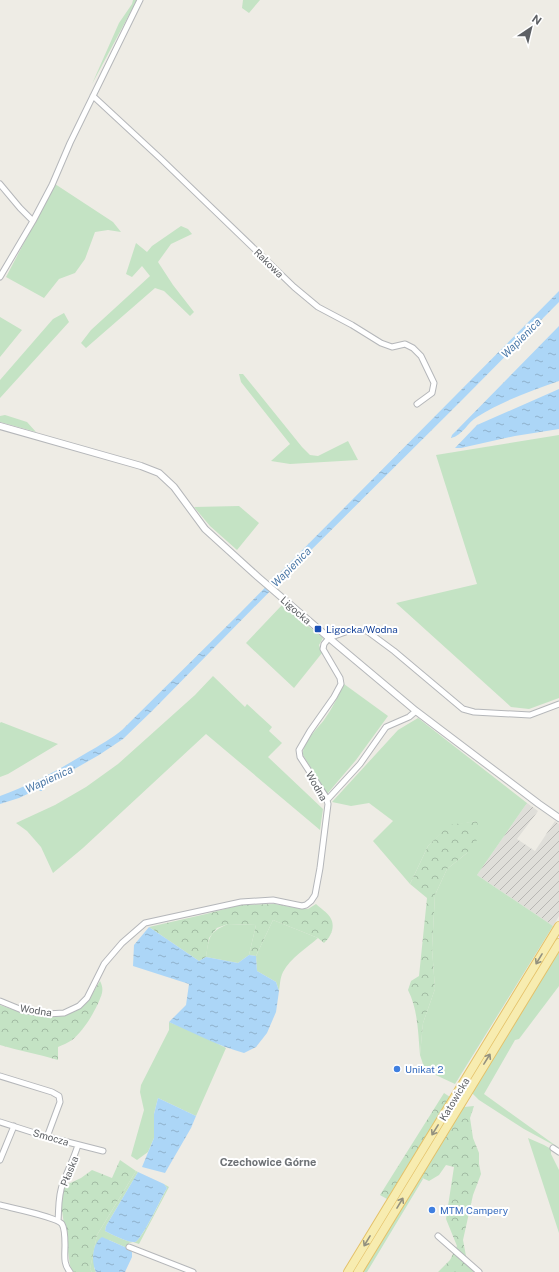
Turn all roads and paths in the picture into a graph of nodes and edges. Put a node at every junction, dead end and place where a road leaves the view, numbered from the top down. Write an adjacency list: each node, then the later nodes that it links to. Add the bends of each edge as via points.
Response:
1 (140, 0): 2 (street)
2 (93, 96): 4 (street); 6 (street, Rakowa, via 294,288 318,307 381,344 392,347 405,344 414,348 421,356 434,383 432,393)
3 (0, 184): 4 (street)
4 (33, 221): 5 (street)
5 (0, 277)
6 (417, 404)
7 (0, 426): 8 (street, Ligocka, via 159,473 174,487 205,529)
8 (329, 638): 9 (street, via 351,630 367,631 463,709 474,712 530,715); 10 (street, Ligocka); 11 (street, Wodna, via 323,649 341,684 299,750 300,757)
9 (559, 704)
10 (416, 711): 11 (street, via 409,717 386,726 360,764); 12 (street, Ligocka)
11 (328, 800): 15 (street, Wodna, via 315,895 306,905 273,900 241,902 145,923 122,943 104,964 87,998 79,1006 64,1014 47,1014 22,1010)
12 (559, 818)
13 (559, 926): 31 (main road, Katowicka, one-way to 31)
14 (559, 943): 32 (main road, Katowicka, one-way to 14)
15 (0, 1002)
16 (0, 1076): 19 (street, via 59,1096 60,1102)
17 (0, 1122): 18 (street, Smocza)
18 (14, 1126): 19 (street, Smocza); 24 (street)
19 (47, 1137): 20 (street, Smocza)
20 (78, 1145): 22 (street, Smocza); 26 (street, Płaska, via 62,1184)
21 (553, 1148): 23 (street)
22 (103, 1151)
23 (559, 1152)
24 (0, 1160)
25 (0, 1207): 26 (street)
26 (58, 1221): 29 (street, Płaska, via 63,1229 65,1264)
27 (438, 1236): 33 (street)
28 (130, 1247): 30 (street)
29 (70, 1272)
30 (193, 1272)
31 (348, 1272)
32 (358, 1272)
33 (479, 1272)

